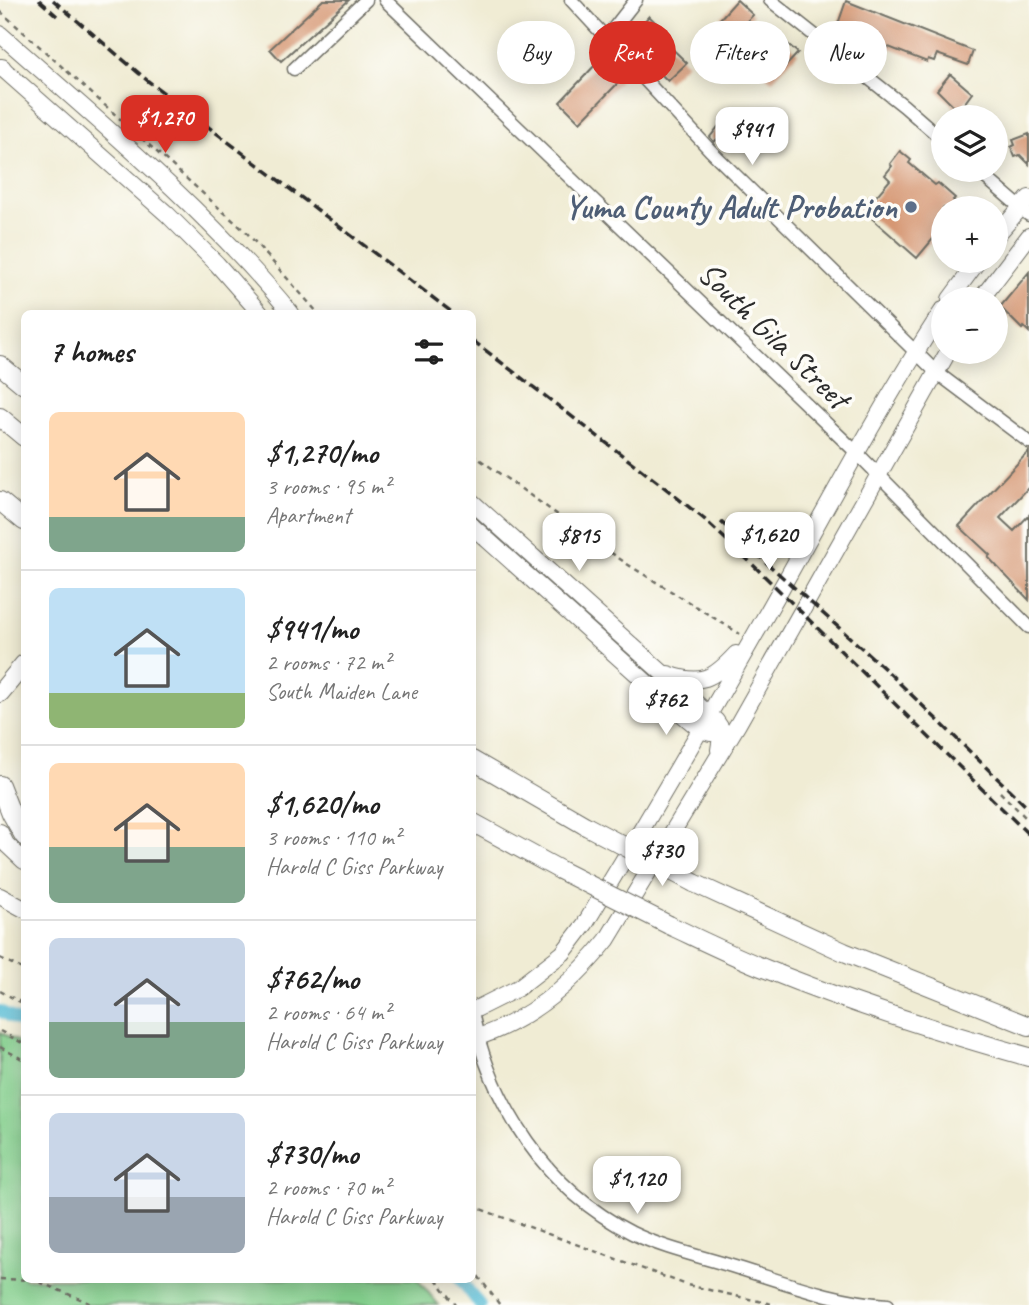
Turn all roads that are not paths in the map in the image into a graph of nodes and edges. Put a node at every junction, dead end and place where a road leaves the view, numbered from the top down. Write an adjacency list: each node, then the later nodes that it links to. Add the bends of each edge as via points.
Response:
1 (366, 0): 10 (street)
2 (385, 0): 29 (street, South Gila Street)
3 (571, 0): 6 (street)
4 (636, 0): 7 (street)
5 (770, 0): 12 (street)
6 (591, 21)
7 (620, 21)
8 (0, 34): 19 (main road, via 198,211)
9 (1, 68): 18 (main road, via 167,214)
10 (294, 69)
11 (650, 84): 21 (street, via 710,150)
12 (931, 130)
13 (993, 182): 14 (street)
14 (1026, 207): 15 (main road)
15 (1008, 224)
16 (1029, 236): 17 (main road)
17 (990, 287)
18 (257, 310)
19 (288, 310)
20 (931, 328): 21 (main road)
21 (916, 351): 24 (street); 29 (main road)
22 (941, 364): 24 (main road)
23 (0, 365): 25 (highway)
24 (936, 372): 28 (street); 30 (main road)
25 (21, 382)
26 (0, 417): 27 (highway)
27 (21, 434)
28 (1029, 442)
29 (857, 453): 30 (street, South Gila Street); 36 (main road)
30 (879, 475): 35 (street, South Gila Street); 42 (main road)
31 (0, 501): 33 (highway)
32 (476, 506): 38 (main road)
33 (21, 519)
34 (476, 530): 40 (main road)
35 (1029, 627)
36 (747, 634): 38 (main road, via 720,672 711,677 699,681); 41 (main road)
37 (21, 668): 39 (highway)
38 (661, 672): 41 (main road)
39 (0, 693)
40 (676, 709): 41 (main road); 47 (main road, via 683,728)
41 (706, 722): 43 (main road, via 716,721); 47 (main road)
42 (738, 724): 43 (main road); 45 (main road)
43 (722, 733): 45 (main road)
44 (476, 750): 49 (highway)
45 (717, 758): 60 (main road, via 621,919 584,970 536,1010)
46 (476, 762): 49 (highway)
47 (682, 762): 58 (main road, via 563,953 518,988)
48 (0, 785): 52 (highway)
49 (543, 802): 59 (highway, bridge, via 694,883 844,953)
50 (476, 824): 54 (highway)
51 (476, 830): 54 (highway)
52 (21, 831)
53 (0, 832): 55 (main road)
54 (505, 841): 62 (highway, bridge, via 764,968 926,1027)
55 (21, 858)
56 (0, 896): 57 (main road)
57 (21, 907)
58 (476, 1010)
59 (1029, 1026)
60 (476, 1038)
61 (476, 1040): 63 (street, via 517,1127 564,1186 603,1217 660,1243 798,1287)
62 (1029, 1058)
63 (888, 1305)

